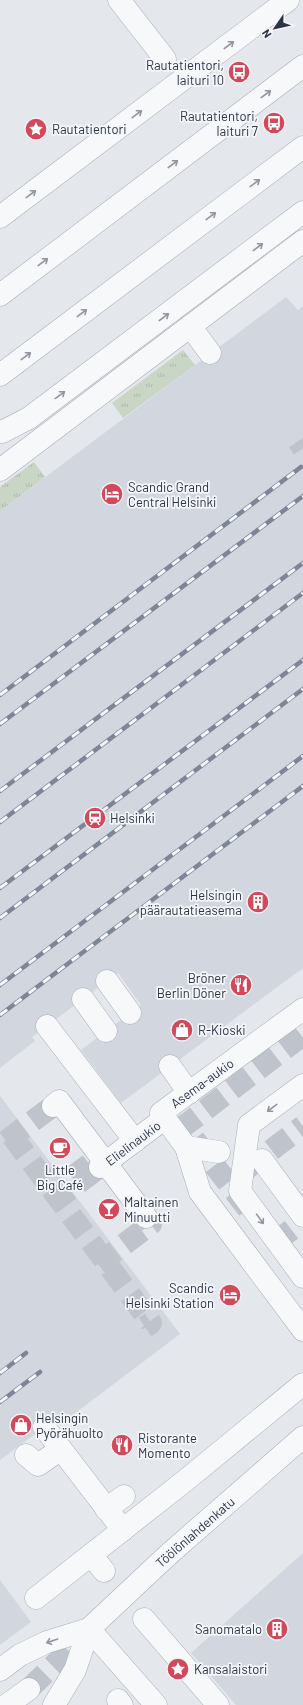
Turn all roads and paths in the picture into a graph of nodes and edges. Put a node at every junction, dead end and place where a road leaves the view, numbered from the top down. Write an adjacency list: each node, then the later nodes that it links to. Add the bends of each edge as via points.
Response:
1 (118, 0): 3 (street)
2 (288, 0): 7 (street, one-way to 2)
3 (165, 59)
4 (303, 66): 9 (street, one-way to 4)
5 (303, 147): 12 (street, one-way to 5)
6 (303, 212): 13 (street, one-way to 6, via 28,418)
7 (0, 217)
8 (301, 240): 10 (street, via 240,288 217,313)
9 (0, 294)
10 (190, 326): 11 (street); 14 (street, via 69,425)
11 (210, 353)
12 (0, 375)
13 (1, 432)
14 (0, 470)
15 (107, 981): 18 (street)
16 (84, 999): 20 (street)
17 (303, 1008): 23 (street, Asema-aukio)
18 (130, 1013)
19 (47, 1026): 26 (street)
20 (106, 1031)
21 (170, 1066): 23 (street)
22 (303, 1085): 33 (street, one-way to 33, via 249,1125 240,1191)
23 (189, 1093): 25 (street, Asema-aukio, via 162,1113)
24 (53, 1106): 30 (street, via 59,1101)
25 (165, 1118): 26 (street, Elielinaukio); 27 (street, Asema-aukio)
26 (135, 1141): 30 (street, Elielinaukio)
27 (186, 1147): 28 (street); 34 (street, Asema-aukio, via 200,1192)
28 (219, 1152)
29 (262, 1160): 32 (street)
30 (103, 1165): 31 (street)
31 (146, 1216)
32 (303, 1216)
33 (303, 1277)
34 (303, 1330)
35 (303, 1384): 42 (street, via 237,1432)
36 (44, 1427): 38 (street)
37 (303, 1437): 45 (street, Töölönlahdenkatu, via 169,1554)
38 (61, 1449): 39 (street, via 38,1465); 41 (street, via 77,1484)
39 (26, 1455)
40 (124, 1496): 41 (street)
41 (106, 1509): 42 (street)
42 (123, 1530): 43 (street, via 98,1563)
43 (36, 1598)
44 (144, 1619): 51 (street, via 180,1652)
45 (89, 1629): 46 (street, Töölönlahdenkatu, one-way to 46, via 47,1642 20,1655); 49 (street, Töölönlahdenkatu, via 76,1670); 50 (street)
46 (0, 1670)
47 (29, 1689): 48 (street)
48 (7, 1705)
49 (54, 1705)
50 (156, 1705)
51 (218, 1705)

